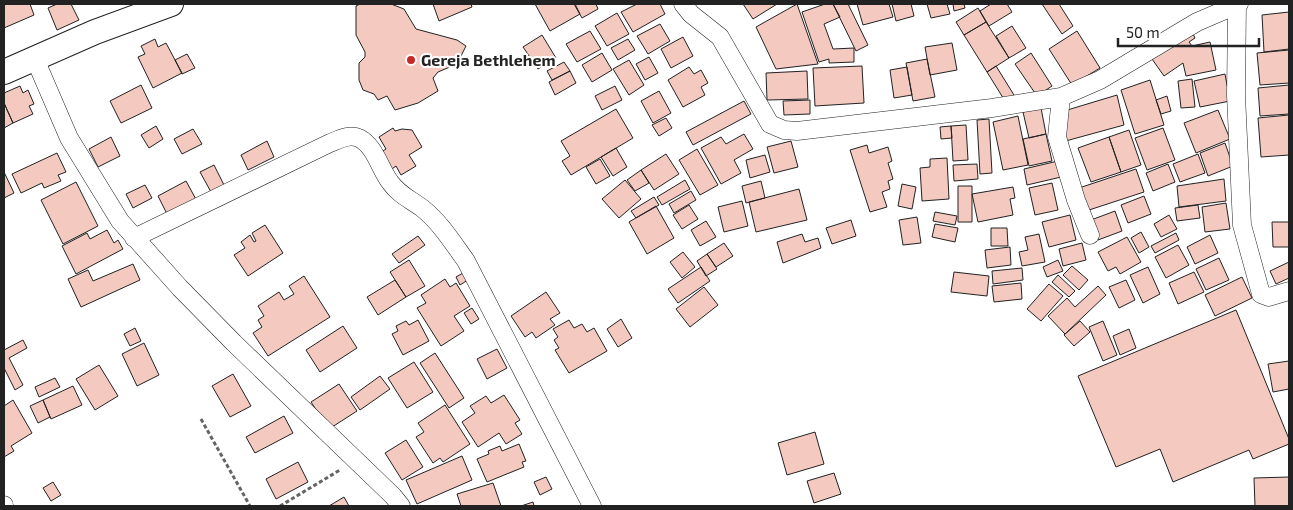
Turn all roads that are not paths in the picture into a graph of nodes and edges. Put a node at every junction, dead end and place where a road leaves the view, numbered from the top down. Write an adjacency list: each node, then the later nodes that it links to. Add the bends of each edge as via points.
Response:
1 (171, 4): 4 (street)
2 (683, 4): 6 (street, via 720,37 770,124 784,130 992,108)
3 (1238, 4): 6 (street, via 1197,22 1094,83); 9 (street, via 1236,95 1242,225 1261,294 1269,297)
4 (35, 58): 5 (street); 8 (street, via 69,138 100,192)
5 (4, 72)
6 (1061, 97): 7 (street, via 1057,137)
7 (1090, 235)
8 (134, 238): 10 (street, via 214,322); 11 (street, via 330,143 350,136 360,139 370,148 394,188 406,200 422,208 466,261)
9 (1289, 291)
10 (401, 506)
11 (592, 506)

